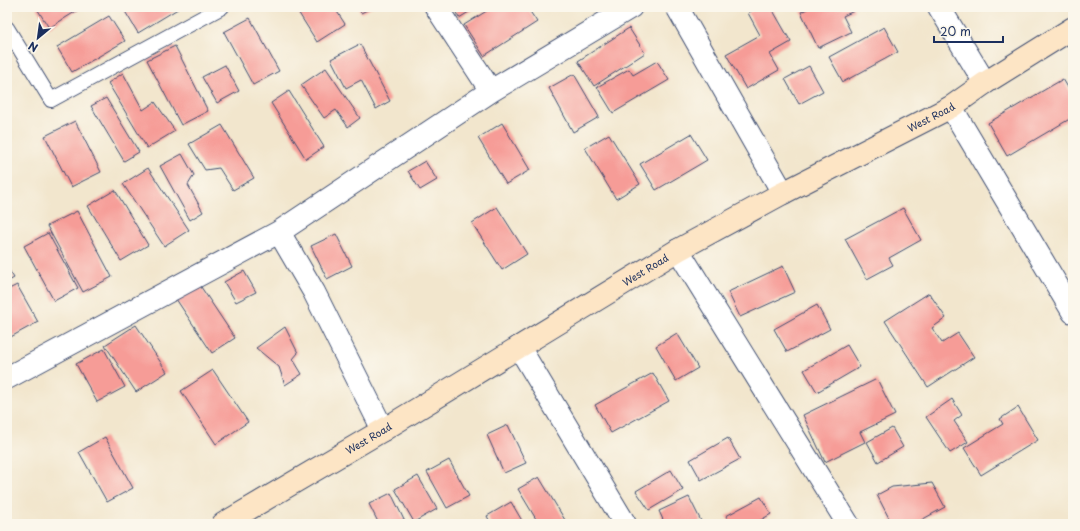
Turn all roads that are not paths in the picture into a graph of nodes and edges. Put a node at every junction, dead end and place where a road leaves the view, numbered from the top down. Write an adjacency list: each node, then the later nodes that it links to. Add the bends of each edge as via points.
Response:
1 (222, 7): 6 (lane, via 51,100)
2 (436, 7): 9 (street)
3 (631, 7): 9 (street)
4 (677, 7): 11 (street)
5 (939, 7): 8 (street)
6 (7, 28)
7 (1073, 28): 8 (street, West Road)
8 (985, 82): 10 (street, West Road)
9 (491, 91): 12 (street)
10 (951, 107): 11 (street, West Road); 14 (street)
11 (783, 193): 13 (street, West Road)
12 (279, 232): 16 (street); 17 (street, via 314,292)
13 (678, 250): 15 (street, West Road); 20 (street)
14 (1073, 312)
15 (519, 347): 17 (street, West Road); 18 (street)
16 (7, 378)
17 (383, 430): 19 (street, West Road)
18 (619, 522)
19 (223, 524)
20 (848, 524)

